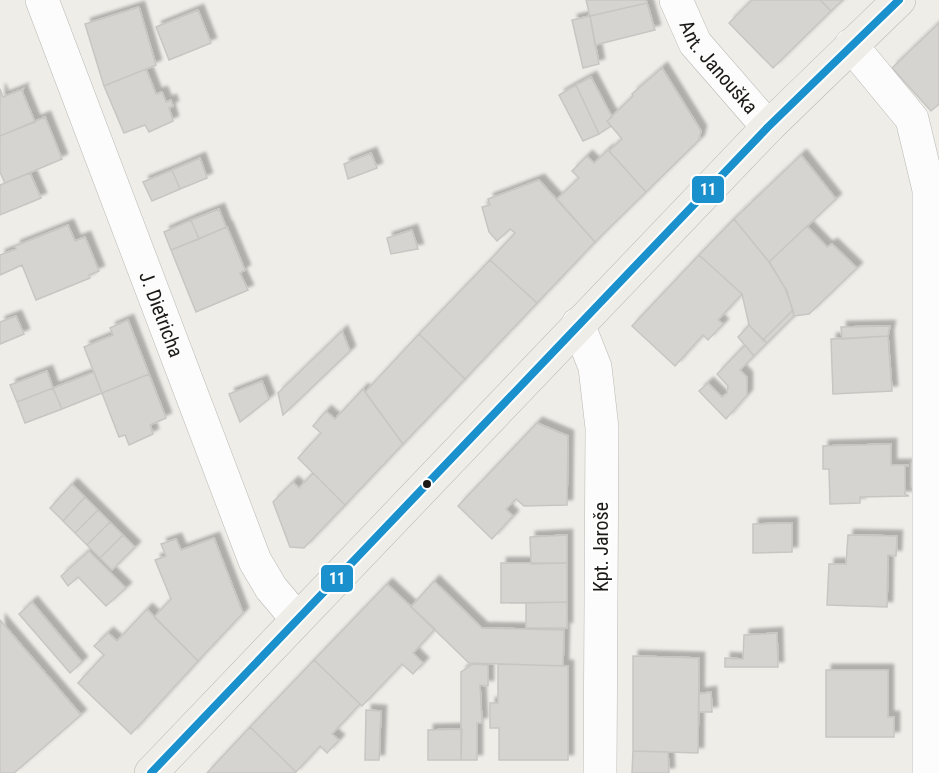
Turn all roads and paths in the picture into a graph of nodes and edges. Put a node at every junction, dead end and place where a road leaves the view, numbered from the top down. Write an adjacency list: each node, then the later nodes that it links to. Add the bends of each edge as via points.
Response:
1 (42, 0): 7 (street, J. Dietricha, via 255,561)
2 (676, 0): 5 (street, Ant. Janouška, via 695,43)
3 (899, 0): 4 (main road)
4 (851, 45): 5 (main road); 10 (street, via 912,119 929,190)
5 (768, 127): 6 (main road)
6 (578, 324): 7 (main road); 9 (street, Kpt. Jaroše, via 595,367 602,428)
7 (297, 619): 8 (main road)
8 (151, 773)
9 (600, 773)
10 (929, 773)

